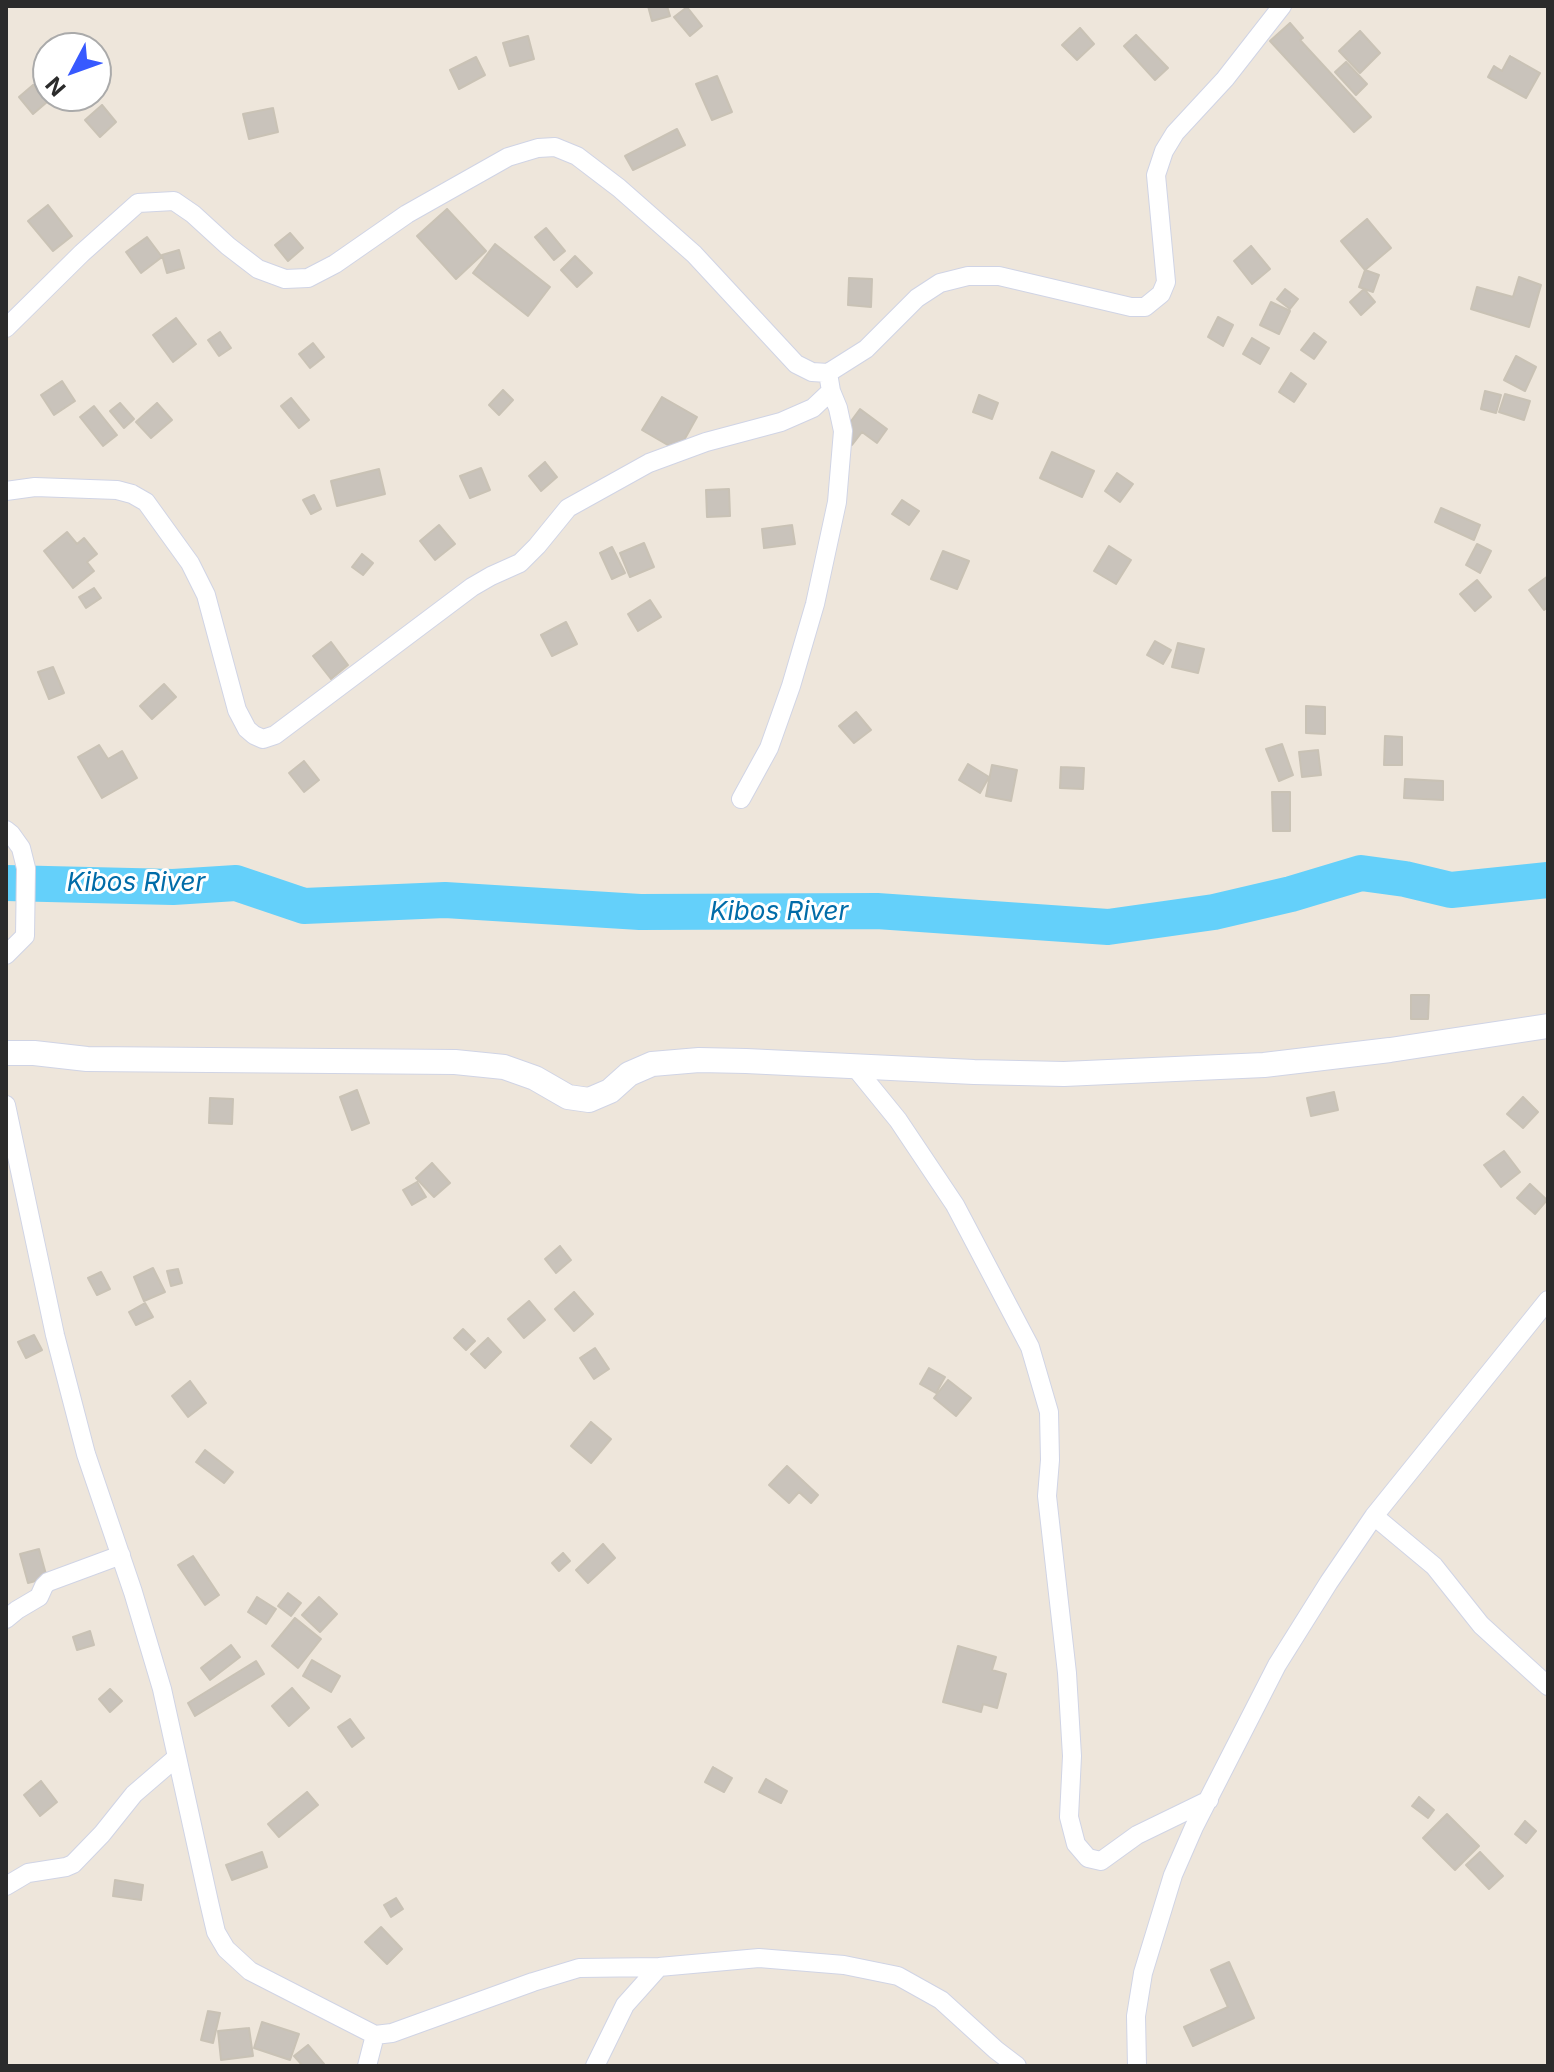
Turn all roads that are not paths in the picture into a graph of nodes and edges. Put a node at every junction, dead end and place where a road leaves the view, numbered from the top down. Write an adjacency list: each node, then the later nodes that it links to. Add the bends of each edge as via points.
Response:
1 (1282, 6): 3 (street, via 1164,151 1156,175 1166,282 1154,301 1131,307 999,276 968,276 940,283 917,298)
2 (6, 328): 3 (street, via 138,203 174,201 258,269 285,279 308,278 508,157 555,147 577,156 619,188 694,254 796,364)
3 (829, 382): 4 (street, via 813,408 649,463 568,508 520,563 460,595 263,739 247,729 237,710 196,574 146,502 117,490); 5 (street, via 843,431 837,502 791,686 769,748)
4 (6, 491)
5 (741, 799)
6 (6, 830): 7 (street, via 21,848 26,868 25,936)
7 (6, 955)
8 (1548, 1026): 10 (main road, via 1264,1065 1064,1074)
9 (6, 1053): 10 (main road, via 87,1059 455,1062 504,1067 568,1097 589,1100 652,1064 699,1060)
10 (854, 1066): 18 (street, via 955,1205 1030,1347 1049,1412 1047,1496 1067,1673 1069,1817 1076,1844 1088,1858 1101,1861 1137,1835)
11 (6, 1105): 14 (street, via 55,1335 86,1454)
12 (1548, 1300): 13 (street)
13 (1374, 1516): 16 (street, via 1434,1566 1481,1625); 18 (street, via 1277,1665)
14 (121, 1555): 15 (street, via 48,1582 39,1597); 17 (street)
15 (6, 1619)
16 (1548, 1686)
17 (177, 1757): 19 (street, via 134,1794 73,1864 28,1873); 21 (street, via 216,1932 226,1949 250,1971)
18 (1209, 1800): 25 (street, via 1173,1875 1143,1973 1136,2016)
19 (6, 1886)
20 (659, 1967): 21 (street, via 579,1968); 23 (street, via 625,2005); 24 (street, via 759,1958 898,1976 941,2000)
21 (375, 2035): 22 (street)
22 (367, 2066)
23 (595, 2066)
24 (1017, 2066)
25 (1137, 2066)

